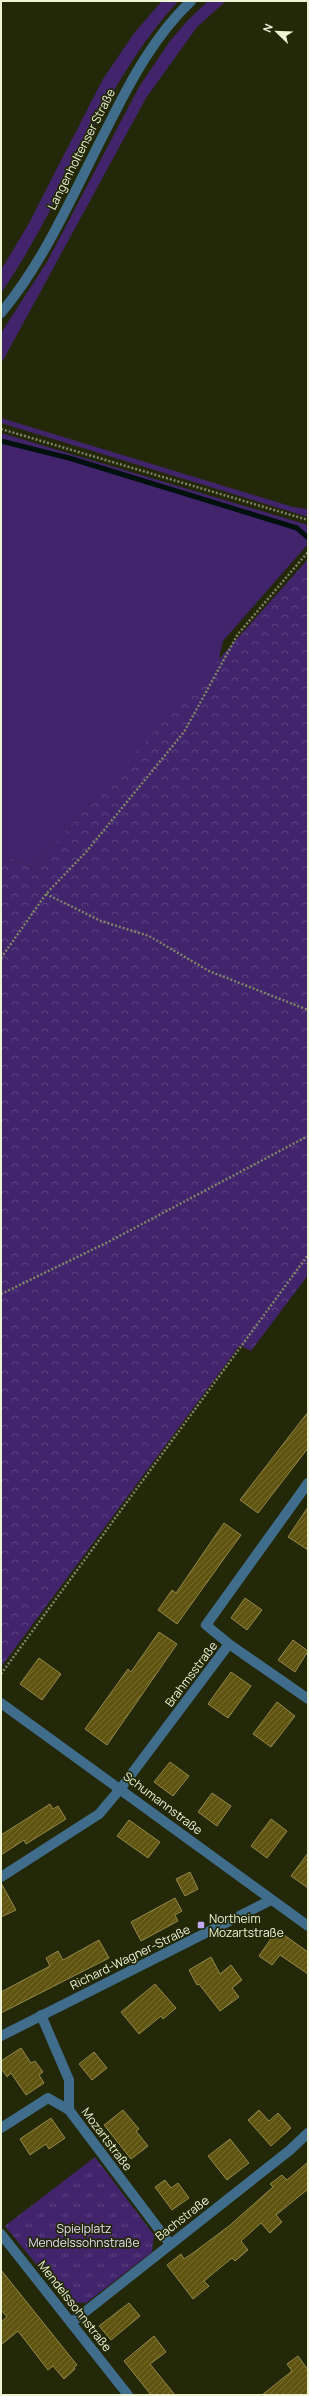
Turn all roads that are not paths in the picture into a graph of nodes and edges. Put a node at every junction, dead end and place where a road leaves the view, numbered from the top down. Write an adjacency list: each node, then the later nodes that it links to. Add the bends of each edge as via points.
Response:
1 (191, 1): 2 (street, Langenholtenser Straße, via 169,25 138,70 44,247)
2 (1, 313)
3 (308, 1483): 4 (street, Brahmsstraße, via 206,1625)
4 (229, 1644): 5 (street); 7 (street, Brahmsstraße)
5 (308, 1699)
6 (1, 1703): 7 (street, Schumannstraße)
7 (121, 1788): 8 (street, Brahmsstraße, via 99,1814); 9 (street, Schumannstraße)
8 (1, 1878)
9 (271, 1900): 10 (street, Schumannstraße); 11 (street, Richard-Wagner-Straße)
10 (308, 1926)
11 (41, 2015): 12 (street, Richard-Wagner-Straße); 13 (street, Mozartstraße, via 69,2080)
12 (1, 2036)
13 (69, 2110): 14 (street, via 48,2098); 17 (street, Mozartstraße)
14 (1, 2128)
15 (308, 2133): 17 (street, Bachstraße)
16 (1, 2234): 18 (street, Mendelssohnstraße)
17 (170, 2244): 18 (street, Bachstraße)
18 (71, 2323): 19 (street, Mendelssohnstraße)
19 (128, 2395)

